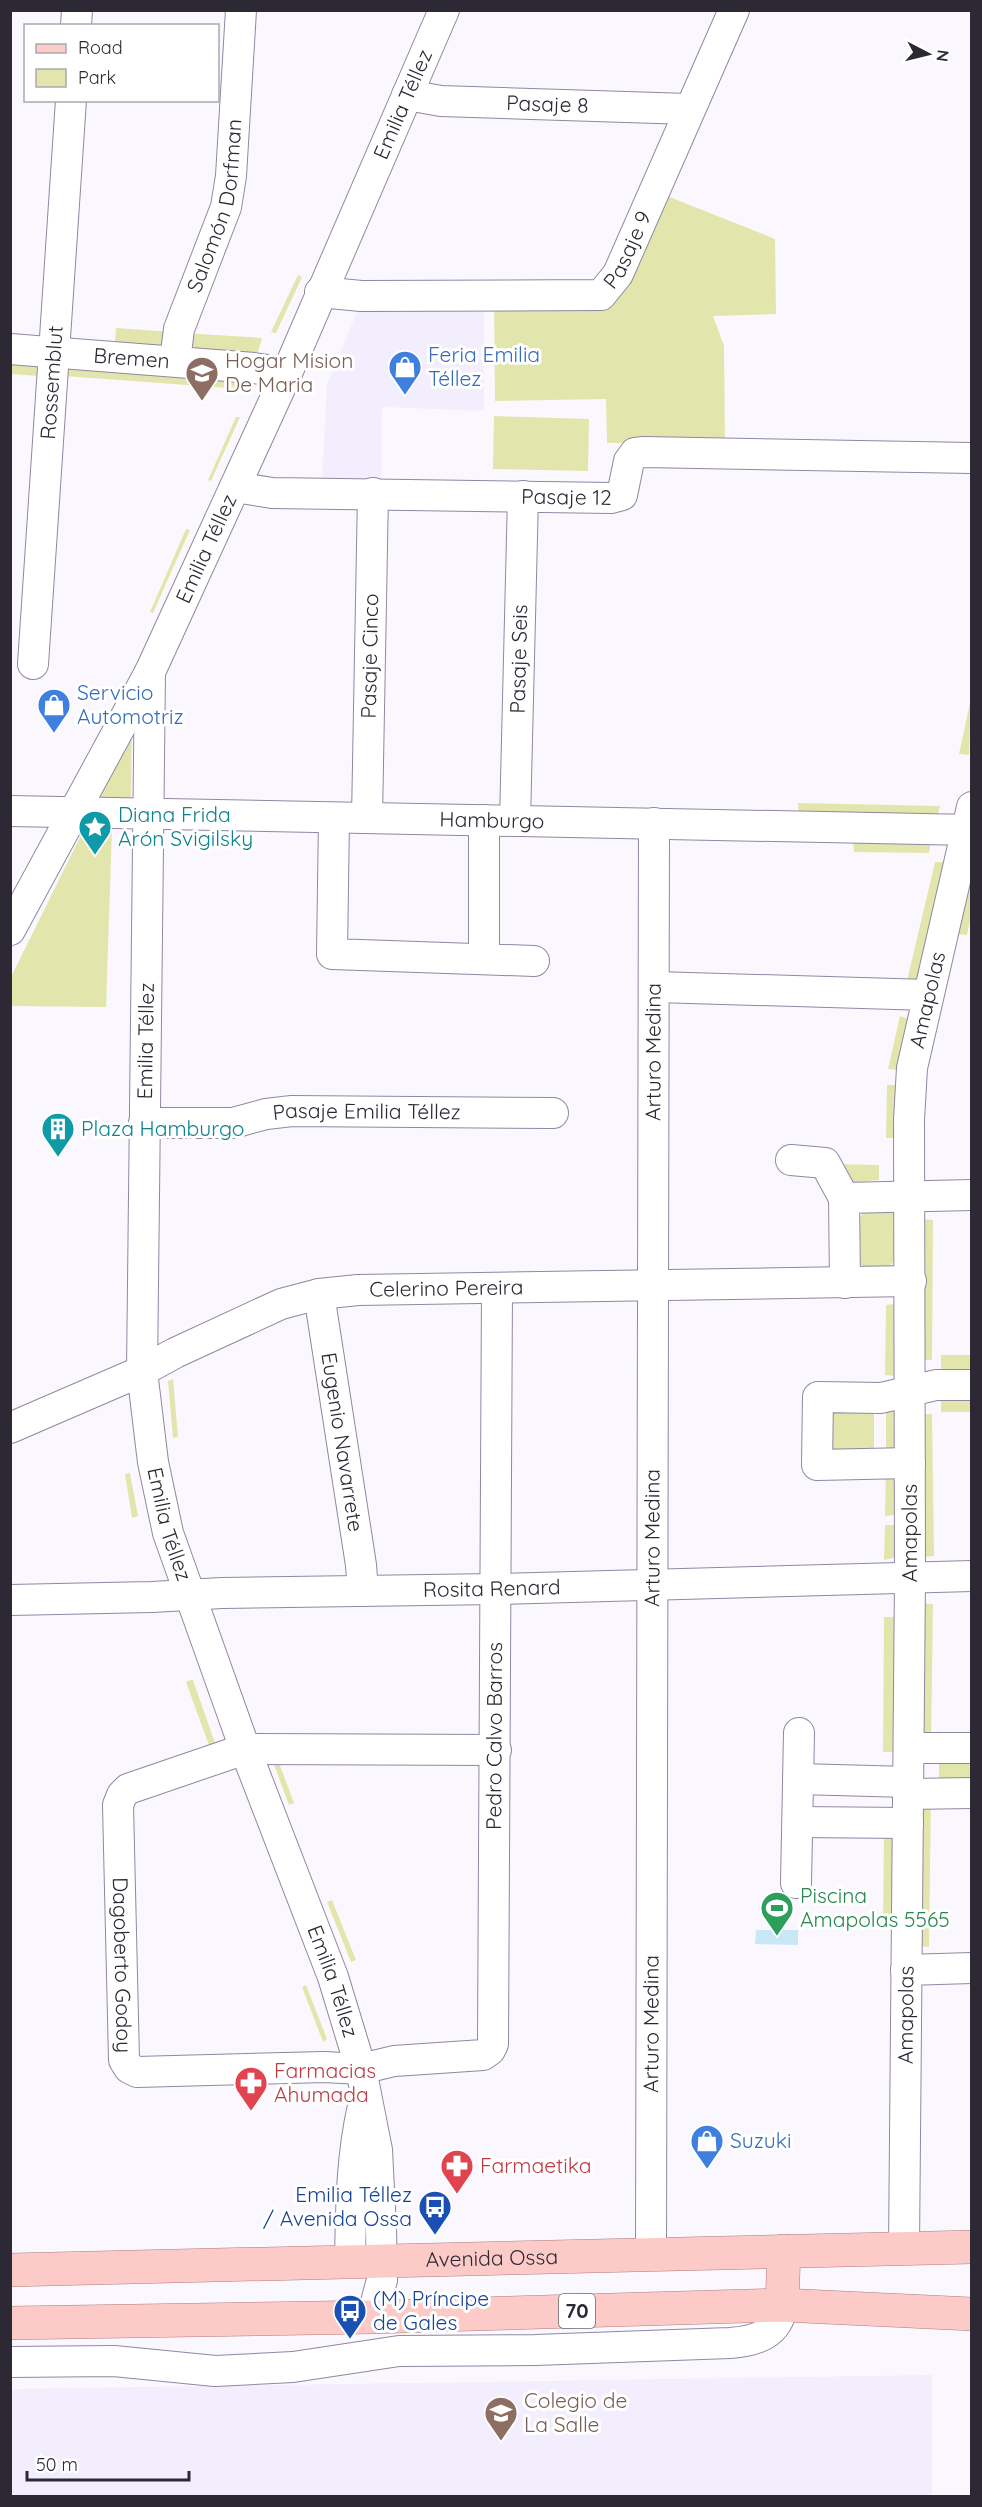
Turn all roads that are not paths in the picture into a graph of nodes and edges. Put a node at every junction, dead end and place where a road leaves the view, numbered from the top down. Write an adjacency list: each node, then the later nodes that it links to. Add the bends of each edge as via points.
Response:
1 (241, 10): 11 (street, Salomón Dorfman, via 226,207 179,329)
2 (444, 10): 4 (street, Emilia Téllez)
3 (734, 10): 6 (street, Pasaje 9)
4 (407, 95): 6 (street, Pasaje 8, via 441,101); 8 (street, Emilia Téllez)
5 (71, 102): 10 (street, Rossemblut)
6 (689, 109): 8 (street, Pasaje 9, via 618,274 601,295 361,296)
7 (628, 206): 8 (street, via 601,270 592,281)
8 (324, 284): 12 (street, Emilia Téllez)
9 (10, 350): 10 (street, Bremen)
10 (52, 353): 11 (street, Bremen); 17 (street, Rossemblut)
11 (175, 361): 12 (street, Bremen)
12 (287, 373): 14 (street, Emilia Téllez)
13 (972, 458): 16 (street, Pasaje 12, via 644,452 635,453 629,461 622,495)
14 (235, 487): 15 (street, Pasaje 12, via 272,493); 18 (street, Emilia Téllez)
15 (373, 493): 16 (street, Pasaje 12); 23 (street, Pasaje Cinco)
16 (523, 496): 25 (street, Pasaje Seis)
17 (33, 664)
18 (150, 672): 20 (street); 21 (street, Emilia Téllez)
19 (10, 811): 20 (street, Hamburgo)
20 (73, 813): 21 (street, Hamburgo); 28 (street)
21 (149, 814): 22 (street, Hamburgo); 34 (street, Emilia Téllez)
22 (334, 818): 23 (street, Hamburgo); 29 (street, via 332,954)
23 (367, 818): 24 (street, Hamburgo)
24 (484, 820): 25 (street, Hamburgo); 29 (street)
25 (516, 820): 27 (street, Hamburgo)
26 (970, 822): 27 (street, Hamburgo); 32 (street, Amapolas)
27 (654, 823): 31 (street, Arturo Medina)
28 (10, 930)
29 (484, 959): 30 (street)
30 (534, 961)
31 (656, 987): 32 (street); 41 (street, Arturo Medina)
32 (928, 995): 37 (street, Amapolas, via 912,1068)
33 (554, 1113): 34 (street, Pasaje Emilia Téllez, via 292,1111 233,1123)
34 (144, 1123): 44 (street, Emilia Téllez)
35 (791, 1160): 38 (street, via 825,1163)
36 (972, 1195): 37 (street)
37 (911, 1197): 38 (street); 39 (street, Amapolas)
38 (844, 1198): 40 (street)
39 (911, 1281): 40 (street, Celerino Pereira); 46 (street, Amapolas)
40 (845, 1283): 41 (street, Celerino Pereira)
41 (654, 1286): 42 (street, Celerino Pereira); 51 (street, Arturo Medina)
42 (497, 1288): 43 (street, Celerino Pereira); 52 (street, Pedro Calvo Barros)
43 (319, 1294): 44 (street, Celerino Pereira, via 281,1304); 53 (street, Eugenio Navarrete)
44 (142, 1371): 47 (street, Celerino Pereira); 54 (street, Emilia Téllez, via 153,1462 168,1533)
45 (972, 1385): 46 (street, Amapolas, via 936,1385)
46 (911, 1391): 48 (street, Amapolas); 48 (street, Amapolas, via 881,1398 818,1397 817,1465)
47 (10, 1428)
48 (910, 1463): 50 (street, Amapolas)
49 (972, 1576): 50 (street, Rosita Renard)
50 (910, 1578): 51 (street, Rosita Renard); 57 (street, Amapolas)
51 (652, 1584): 52 (street, Rosita Renard); 73 (street, Arturo Medina)
52 (496, 1589): 53 (street, Rosita Renard); 60 (street, Pedro Calvo Barros)
53 (363, 1591): 54 (street, Rosita Renard)
54 (189, 1594): 55 (street, Rosita Renard); 58 (street, Emilia Téllez)
55 (10, 1600)
56 (799, 1733): 61 (street)
57 (909, 1748): 59 (street); 62 (street, Amapolas)
58 (245, 1749): 60 (street, Dagoberto Godoy); 69 (street, Emilia Téllez, via 333,1977); 69 (street, Dagoberto Godoy, via 128,1789 118,1805 124,2060 137,2072)
59 (972, 1749)
60 (496, 1750): 69 (street, Pedro Calvo Barros, via 493,2044 483,2055 394,2061)
61 (799, 1779): 62 (street); 64 (street)
62 (908, 1788): 63 (street); 65 (street, Amapolas)
63 (972, 1792)
64 (798, 1822): 65 (street); 66 (street)
65 (908, 1823): 68 (street, Amapolas)
66 (796, 1883)
67 (972, 1968): 68 (street)
68 (906, 1970): 71 (street, Amapolas)
69 (361, 2068): 74 (street, Emilia Téllez, via 365,2097 351,2178)
70 (972, 2247): 71 (main road, Avenida Ossa)
71 (904, 2249): 72 (main road, Avenida Ossa)
72 (784, 2251): 73 (main road, Avenida Ossa); 76 (main road)
73 (651, 2254): 74 (main road, Avenida Ossa)
74 (366, 2262): 75 (main road, Avenida Ossa); 78 (street, Emilia Téllez, via 382,2280)
75 (10, 2270)
76 (782, 2305): 77 (main road, 70); 78 (main road, 70); 80 (street, via 779,2320 768,2334 730,2343 399,2351 293,2367 214,2371 114,2361)
77 (972, 2314)
78 (372, 2317): 79 (main road, 70)
79 (10, 2323)
80 (10, 2362)

